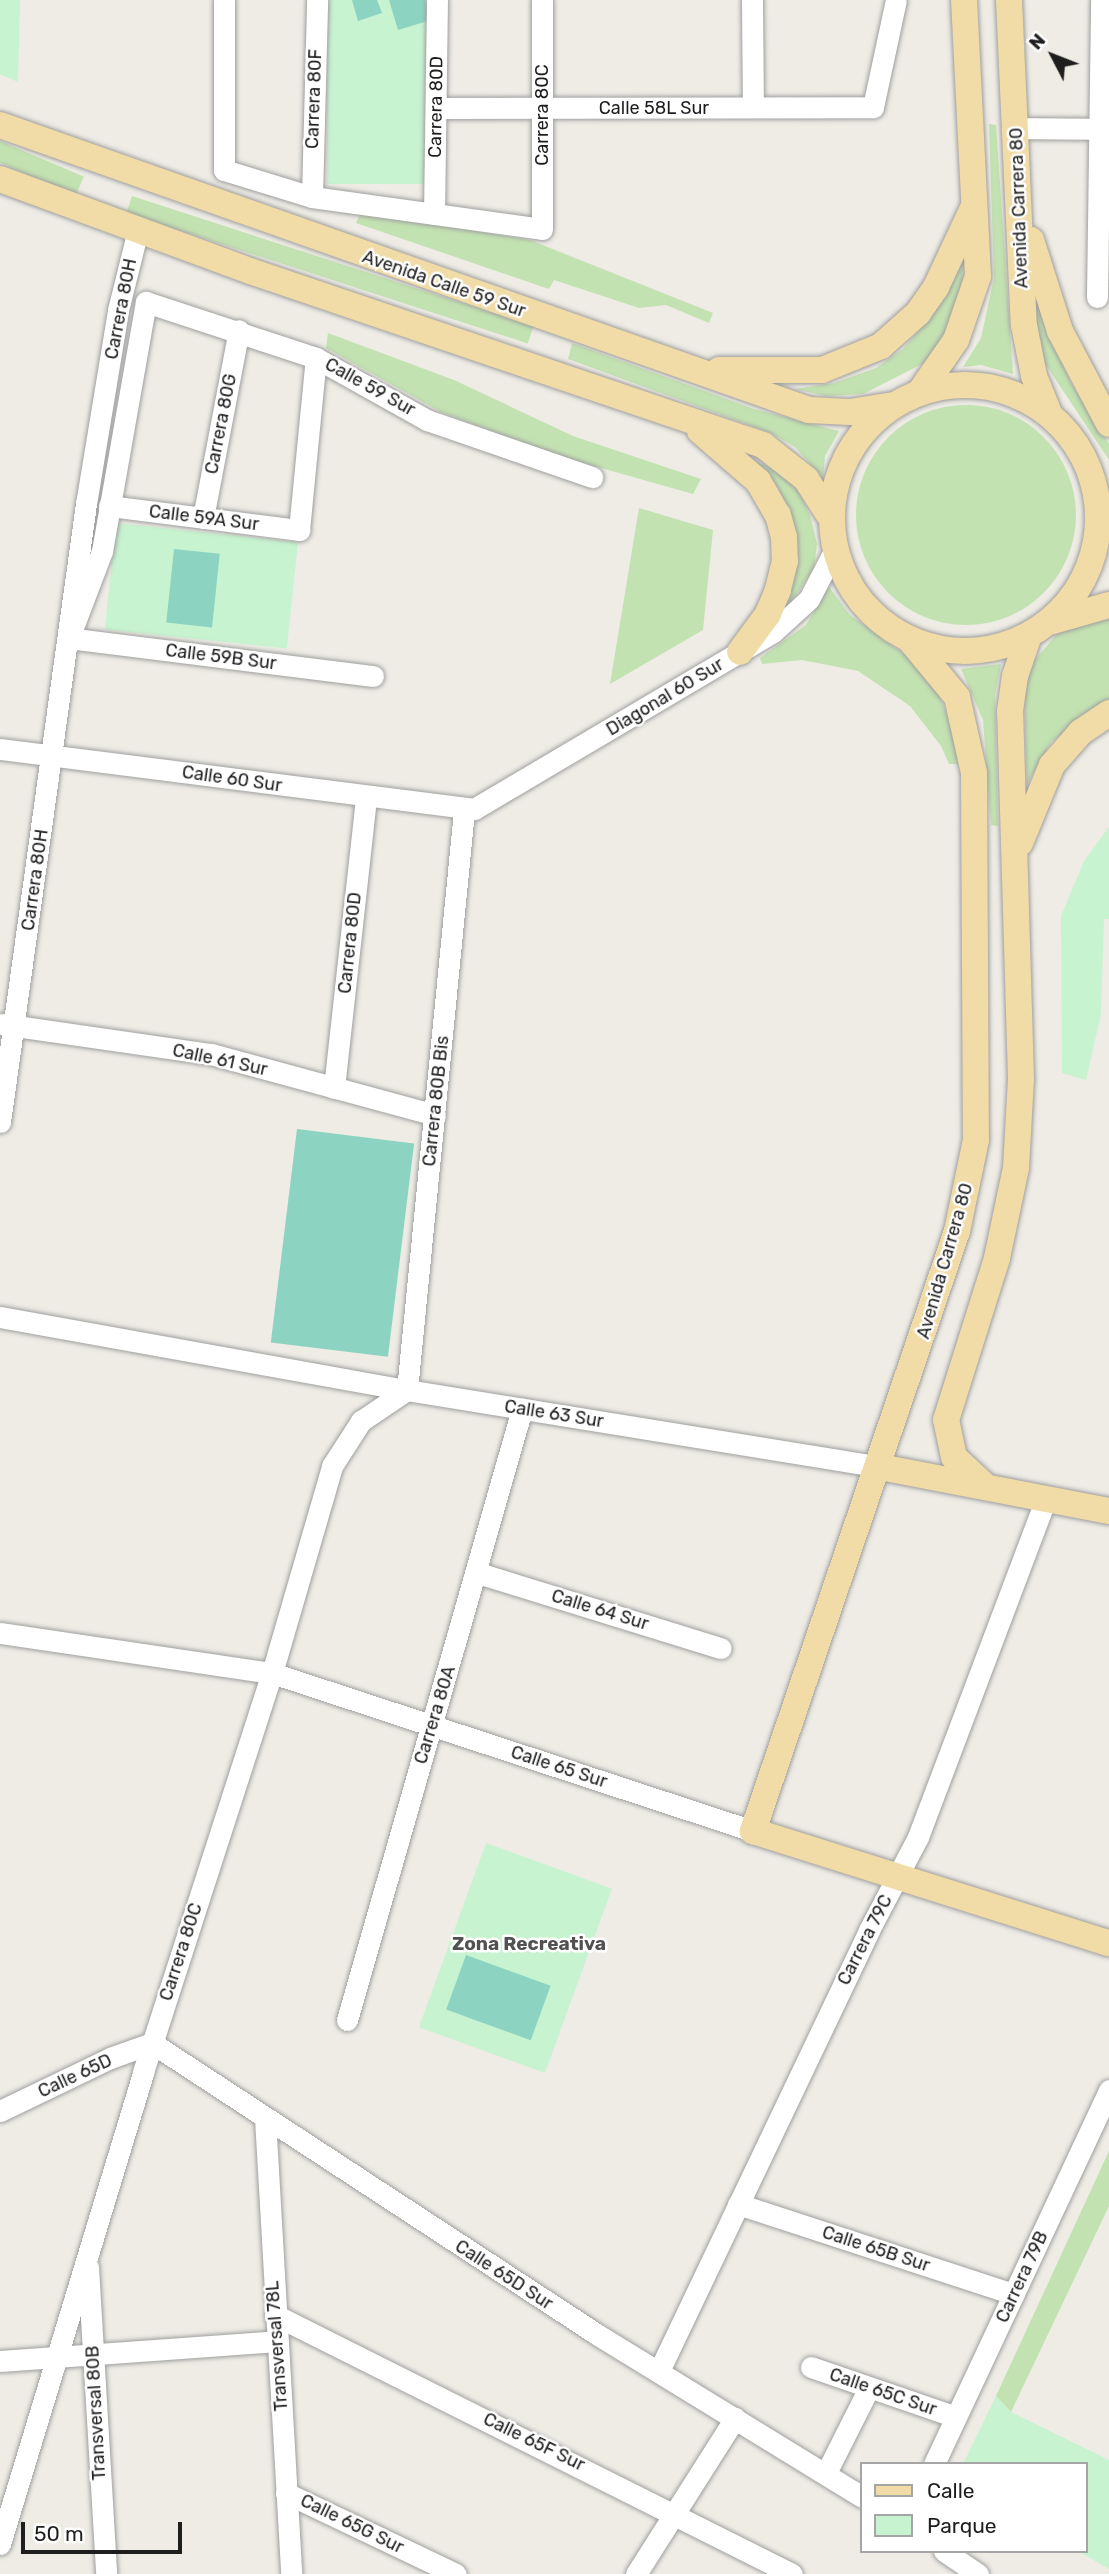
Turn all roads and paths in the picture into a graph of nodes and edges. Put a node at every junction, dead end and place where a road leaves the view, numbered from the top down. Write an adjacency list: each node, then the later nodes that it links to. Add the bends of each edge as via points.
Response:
1 (224, 0): 18 (street, via 224,170)
2 (317, 0): 18 (street, Carrera 80F)
3 (437, 0): 11 (street, Carrera 80D)
4 (542, 0): 12 (street, Carrera 80C)
5 (752, 0): 10 (street)
6 (896, 0): 10 (street, Calle 58L Sur, via 873,107)
7 (964, 0): 19 (main road)
8 (1009, 0): 14 (main road, Avenida Carrera 80)
9 (1101, 0): 15 (street)
10 (753, 106): 12 (street, Calle 58L Sur)
11 (436, 108): 12 (street, Calle 58L Sur); 20 (street, Carrera 80D)
12 (542, 108): 20 (street, Carrera 80C, via 542,229)
13 (0, 125): 26 (main road, Avenida Calle 59 Sur)
14 (1016, 128): 15 (street); 16 (main road, Avenida Carrera 80)
15 (1105, 129): 22 (street)
16 (1018, 164): 29 (main road, Avenida Carrera 80, via 1026,338); 31 (main road, via 1043,287 1072,359)
17 (0, 178): 21 (main road)
18 (312, 197): 20 (street)
19 (975, 203): 26 (main road, via 953,257 918,313 867,355 822,370 787,373); 27 (main road, via 975,293 956,340)
20 (434, 214)
21 (138, 230): 30 (main road); 32 (street, Carrera 80H, via 118,310)
22 (1097, 297)
23 (146, 302): 24 (street, Calle 59 Sur); 34 (street, Carrera 80H)
24 (239, 330): 25 (street, Calle 59 Sur); 36 (street, Carrera 80G)
25 (316, 358): 33 (street, Calle 59 Sur, via 427,420); 36 (street, Calle 59A Sur, via 299,530)
26 (685, 368): 28 (main road, Avenida Calle 59 Sur, via 809,410 850,412)
27 (920, 392): 28 (main road); 29 (main road, via 964,384 987,386 1009,391)
28 (893, 405): 37 (main road, via 874,420 848,455 839,474)
29 (1049, 413): 35 (main road, via 1081,451)
30 (678, 415): 37 (main road, via 779,454 806,480); 43 (main road, via 758,481 778,515 784,537 785,561 778,590 768,614)
31 (1109, 424)
32 (94, 455): 34 (street); 41 (street, Carrera 80H)
33 (592, 477)
34 (110, 501): 36 (street, Calle 59A Sur); 41 (street, Carrera 80H, via 102,551)
35 (1103, 510): 40 (main road, via 1090,565 1070,600)
36 (203, 518)
37 (831, 518): 38 (main road)
38 (835, 549): 42 (main road, via 861,603); 43 (street, Diagonal 60 Sur, via 824,576 792,617)
39 (1109, 605): 40 (main road)
40 (1039, 629): 42 (main road, via 976,651 942,650); 50 (main road, via 1015,676 1010,711)
41 (69, 638): 44 (street, Calle 59B Sur); 47 (street, Carrera 80H)
42 (910, 640): 58 (main road, Avenida Carrera 80, via 957,697 970,743 978,1108 971,1173 957,1231)
43 (740, 652): 49 (street, Diagonal 60 Sur, via 496,800)
44 (373, 676)
45 (1109, 713): 50 (main road, via 1081,732 1052,765)
46 (0, 749): 47 (street, Calle 60 Sur)
47 (53, 755): 48 (street, Calle 60 Sur); 51 (street, Carrera 80H)
48 (366, 797): 49 (street, Calle 60 Sur); 52 (street, Carrera 80D)
49 (464, 811): 53 (street, Carrera 80B Bis)
50 (1015, 858): 59 (main road, via 1021,1079 1016,1168 997,1258 946,1420 954,1457)
51 (7, 1025): 52 (street, Calle 61 Sur, via 211,1054); 54 (street, Carrera 80H)
52 (334, 1088): 53 (street, Calle 61 Sur)
53 (435, 1115): 56 (street, Carrera 80B Bis)
54 (0, 1122)
55 (0, 1317): 56 (street, Calle 63 Sur)
56 (407, 1390): 57 (street, Calle 63 Sur); 65 (street, Carrera 80C, via 361,1421 339,1450)
57 (523, 1409): 58 (street, Calle 63 Sur); 62 (street, Carrera 80A)
58 (880, 1467): 59 (main road, Calle 63 Sur); 67 (main road, Avenida Carrera 80)
59 (986, 1487): 60 (main road, Calle 63 Sur)
60 (1046, 1499): 61 (main road, Calle 63 Sur); 68 (street, Carrera 79C, via 918,1837)
61 (1109, 1511)
62 (478, 1573): 64 (street, Calle 64 Sur); 66 (street, Carrera 80A)
63 (0, 1633): 65 (street, Calle 65 Sur)
64 (721, 1648)
65 (272, 1673): 66 (street, Calle 65 Sur); 71 (street, Carrera 80C)
66 (431, 1725): 67 (street, Calle 65 Sur); 70 (street, Carrera 80A)
67 (753, 1831): 68 (main road, Calle 65 Sur)
68 (897, 1876): 69 (main road, Calle 65 Sur); 75 (street, Carrera 79C)
69 (1109, 1944)
70 (347, 2021)
71 (152, 2043): 73 (street, Calle 65D); 74 (street, Calle 65D Sur); 76 (street, Carrera 80C)
72 (1109, 2090): 77 (street, Carrera 79B)
73 (0, 2111)
74 (265, 2118): 78 (street, Transversal 78L); 84 (street, Calle 65D Sur)
75 (738, 2204): 77 (street, Calle 65B Sur); 84 (street, Carrera 79C)
76 (87, 2251): 80 (street, Transversal 80B); 81 (street, Carrera 80C)
77 (1014, 2294): 86 (street, Carrera 79B)
78 (275, 2315): 79 (street, Transversal 78L); 92 (street, Calle 65F Sur)
79 (277, 2341): 80 (street); 90 (street, Transversal 78L)
80 (93, 2354): 81 (street); 95 (street, Transversal 80B)
81 (55, 2357): 82 (street); 93 (street, Carrera 80C)
82 (0, 2361)
83 (811, 2367): 85 (street, Calle 65C Sur)
84 (659, 2371): 87 (street, Calle 65D Sur)
85 (869, 2388): 86 (street, Calle 65C Sur); 89 (street)
86 (956, 2417): 88 (street, Carrera 79B)
87 (735, 2418): 89 (street, Calle 65D Sur); 92 (street)
88 (935, 2462)
89 (826, 2473): 91 (street, Calle 65D Sur)
90 (286, 2493): 96 (street, Transversal 78L); 97 (street, Calle 65G Sur)
91 (860, 2496)
92 (675, 2512): 98 (street); 99 (street, Calle 65F Sur)
93 (0, 2544)
94 (947, 2553): 100 (street)
95 (106, 2574)
96 (291, 2574)
97 (456, 2574)
98 (636, 2574)
99 (792, 2574)
100 (978, 2574)

